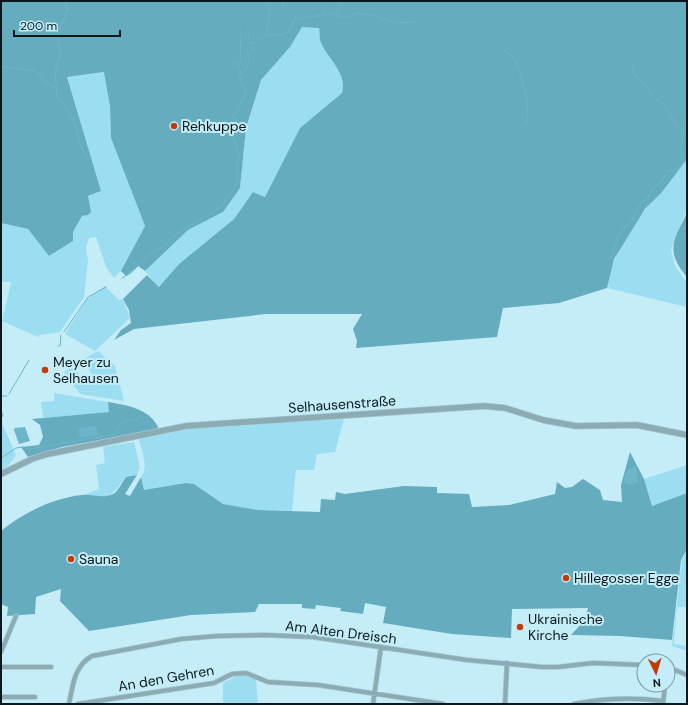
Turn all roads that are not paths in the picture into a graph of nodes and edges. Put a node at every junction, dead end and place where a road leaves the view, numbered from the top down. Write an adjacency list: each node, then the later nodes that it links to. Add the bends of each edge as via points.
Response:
1 (687, 435): 2 (street, Selhausenstraße, via 637,425 592,427 556,423 504,408 484,406 186,426 48,454)
2 (1, 474)
3 (16, 616): 5 (street)
4 (381, 647): 6 (street, Am Alten Dreisch); 12 (street); 16 (street, Am Alten Dreisch, via 312,637 246,634 181,639 102,653 88,658 77,670)
5 (1, 652)
6 (507, 664): 7 (street, Am Alten Dreisch, via 552,667 593,663); 20 (street)
7 (636, 665)
8 (1, 667): 9 (street)
9 (51, 667)
10 (676, 670): 11 (street)
11 (687, 675)
12 (374, 694): 17 (street, An den Gehren, via 306,684 268,682 240,672 214,683); 18 (street); 19 (street, An den Gehren)
13 (1, 697): 14 (street)
14 (35, 698)
15 (663, 702): 21 (street, via 641,698 613,698)
16 (69, 704): 17 (street, An den Gehren)
17 (78, 704)
18 (372, 704)
19 (444, 704)
20 (505, 704)
21 (574, 704)

